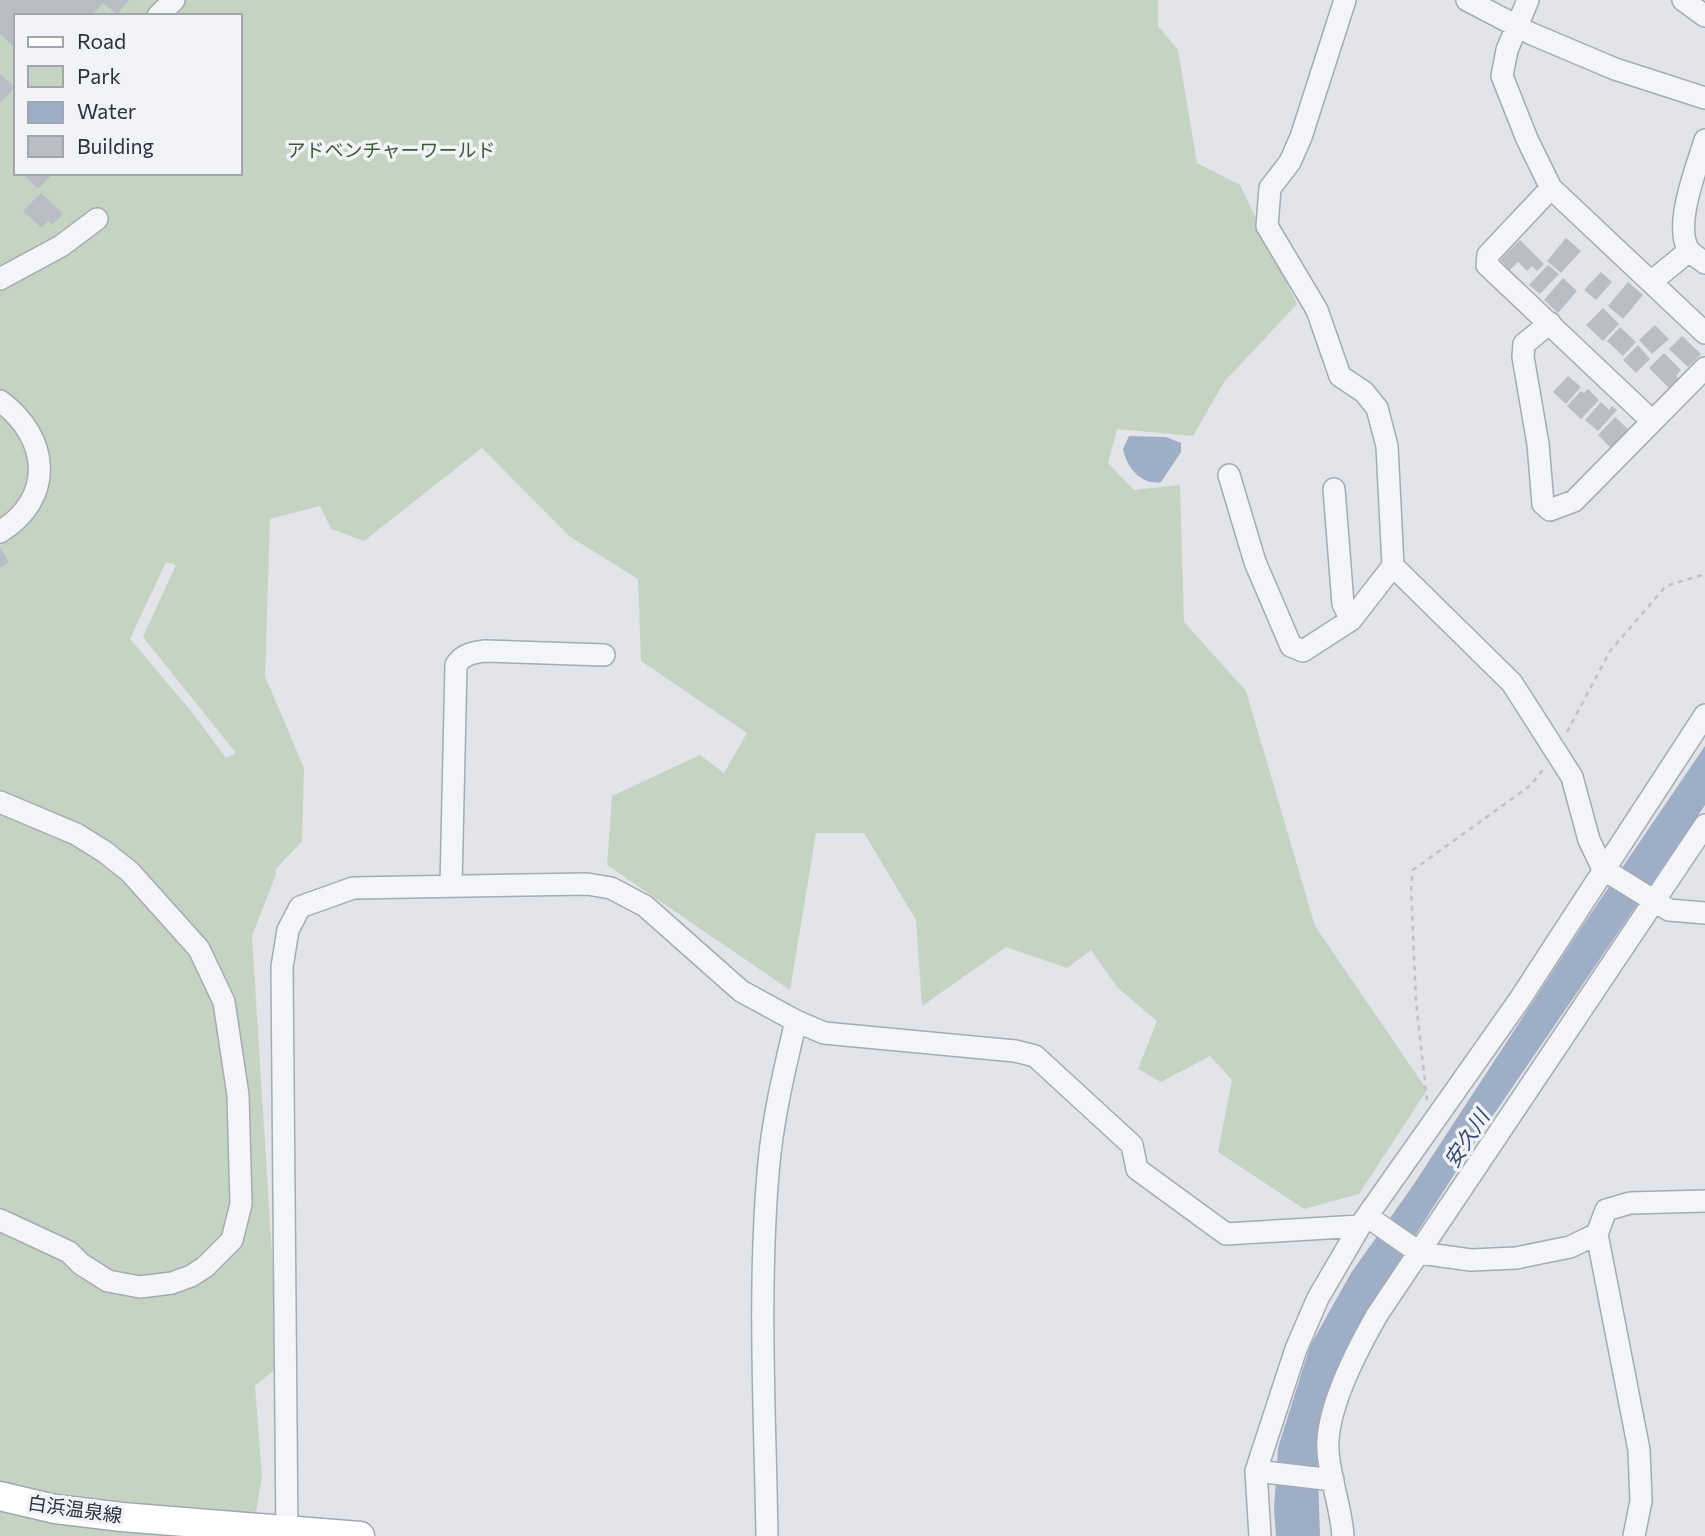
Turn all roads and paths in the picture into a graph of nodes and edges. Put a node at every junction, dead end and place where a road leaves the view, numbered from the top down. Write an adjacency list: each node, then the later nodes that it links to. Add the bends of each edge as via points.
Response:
1 (174, 0): 6 (street)
2 (1345, 0): 24 (street, via 1301,137 1290,162 1270,188 1267,226 1317,310 1339,376 1364,392 1377,408 1387,446)
3 (1466, 0): 8 (street)
4 (1528, 0): 8 (street)
5 (1683, 0): 7 (street)
6 (160, 14)
7 (1705, 16)
8 (1516, 25): 9 (street, via 1615,69); 11 (street, via 1502,76)
9 (1705, 98)
10 (1705, 141): 13 (street, via 1684,219 1684,234)
11 (1551, 188): 15 (street); 16 (street, via 1488,255 1487,265)
12 (97, 219): 14 (street, via 61,246)
13 (1697, 257): 15 (street)
14 (0, 279)
15 (1651, 282): 17 (street)
16 (1550, 323): 20 (street); 20 (street, via 1524,344 1523,357 1543,504 1550,510 1574,501)
17 (1705, 333)
18 (1705, 368): 20 (street)
19 (0, 401): 23 (street, via 15,412 34,439 40,476 26,511)
20 (1652, 421)
21 (1229, 475): 26 (street, via 1255,562 1291,646 1303,651)
22 (1334, 489): 26 (street, via 1343,604)
23 (0, 532)
24 (1393, 566): 26 (street); 29 (street, via 1512,683)
25 (1705, 574): 29 (path, via 1666,586 1610,651)
26 (1351, 620)
27 (604, 655): 33 (street, via 485,651 469,653 456,665)
28 (1705, 715): 32 (street)
29 (1556, 753): 32 (street, via 1572,777 1589,840); 37 (path, via 1531,785 1413,870 1416,1002)
30 (0, 802): 39 (street, via 76,834 105,852 130,872 199,949 224,1002 239,1096 241,1204 232,1240 220,1253 191,1276 157,1286 108,1281 69,1252)
31 (1705, 825): 34 (street)
32 (1603, 869): 34 (street); 37 (street)
33 (451, 886): 36 (street, via 587,884 611,888 645,906 741,990); 46 (street, via 353,888 300,907 288,930 282,967)
34 (1655, 902): 35 (street, via 1669,910); 42 (street)
35 (1705, 913)
36 (796, 1021): 40 (street, via 824,1033 1035,1056 1132,1146 1137,1169 1226,1234); 49 (street, via 778,1096 767,1185 763,1269)
37 (1430, 1128): 40 (street)
38 (1705, 1202): 41 (street, via 1630,1203 1606,1210)
39 (0, 1220)
40 (1364, 1222): 42 (street); 43 (street, via 1318,1298 1296,1349)
41 (1597, 1234): 42 (street, via 1570,1247 1516,1258 1471,1260); 51 (street, via 1639,1450 1641,1501)
42 (1420, 1253): 44 (street, via 1362,1341 1336,1404 1329,1428)
43 (1260, 1471): 44 (street); 50 (street)
44 (1330, 1480): 47 (street)
45 (0, 1496): 46 (main road, 白浜温泉線, via 55,1509)
46 (287, 1533): 48 (main road, 白浜温泉線)
47 (1344, 1535)
48 (360, 1536)
49 (767, 1536)
50 (1260, 1536)
51 (1634, 1536)

